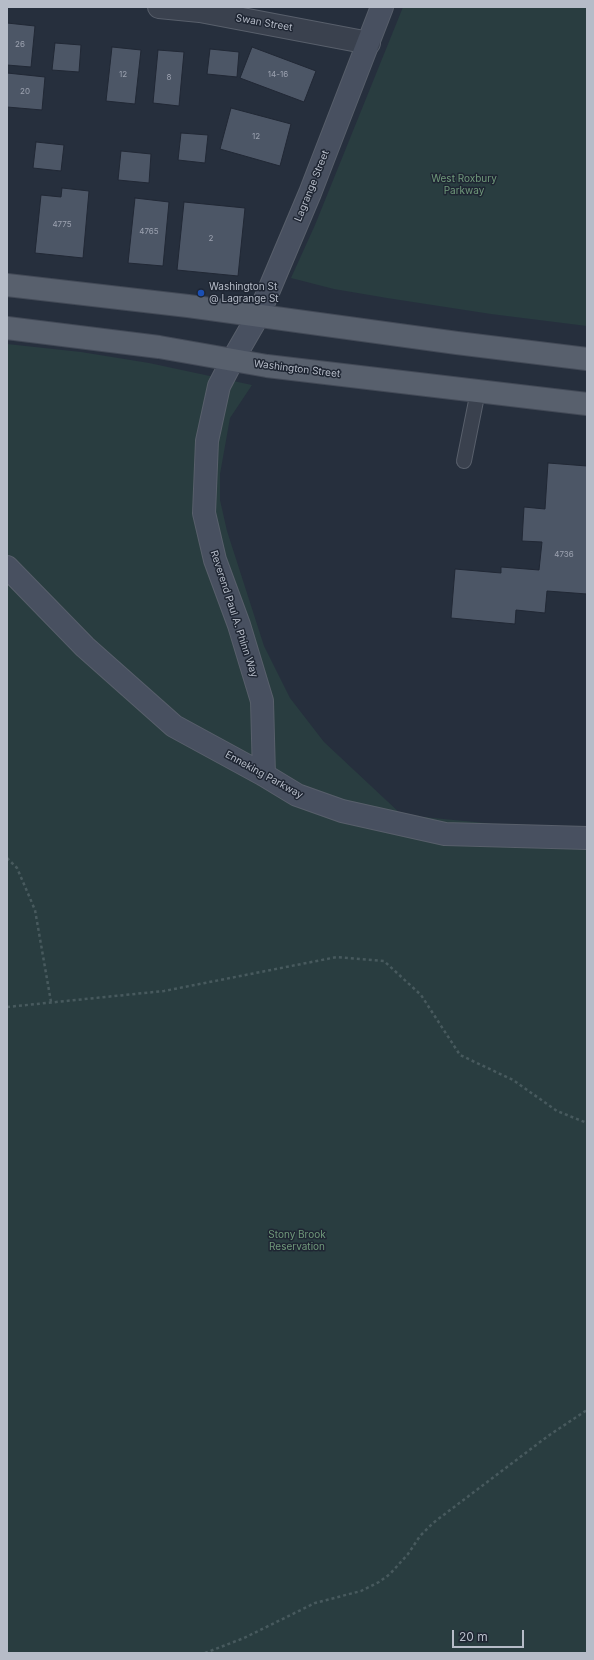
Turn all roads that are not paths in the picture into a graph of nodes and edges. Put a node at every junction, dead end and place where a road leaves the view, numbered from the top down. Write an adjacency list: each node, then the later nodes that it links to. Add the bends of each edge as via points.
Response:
1 (159, 7): 3 (street, Swan Street)
2 (382, 7): 3 (main road, Lagrange Street)
3 (369, 43): 5 (main road, Lagrange Street)
4 (7, 285): 5 (main road)
5 (258, 316): 7 (main road); 8 (main road, Lagrange Street)
6 (7, 328): 8 (main road, Washington Street, via 159,347)
7 (587, 359)
8 (232, 361): 9 (main road, Washington Street); 13 (main road, Reverend Paul A. Phinn Way, via 219,386 207,440 204,513 215,560 239,625 262,701)
9 (478, 391): 10 (main road, Washington Street); 11 (lane)
10 (587, 404)
11 (464, 461)
12 (7, 567): 13 (main road, Enneking Parkway, via 85,647 174,726)
13 (264, 775): 14 (main road, Enneking Parkway, via 297,795 342,811 446,834)
14 (587, 838)

